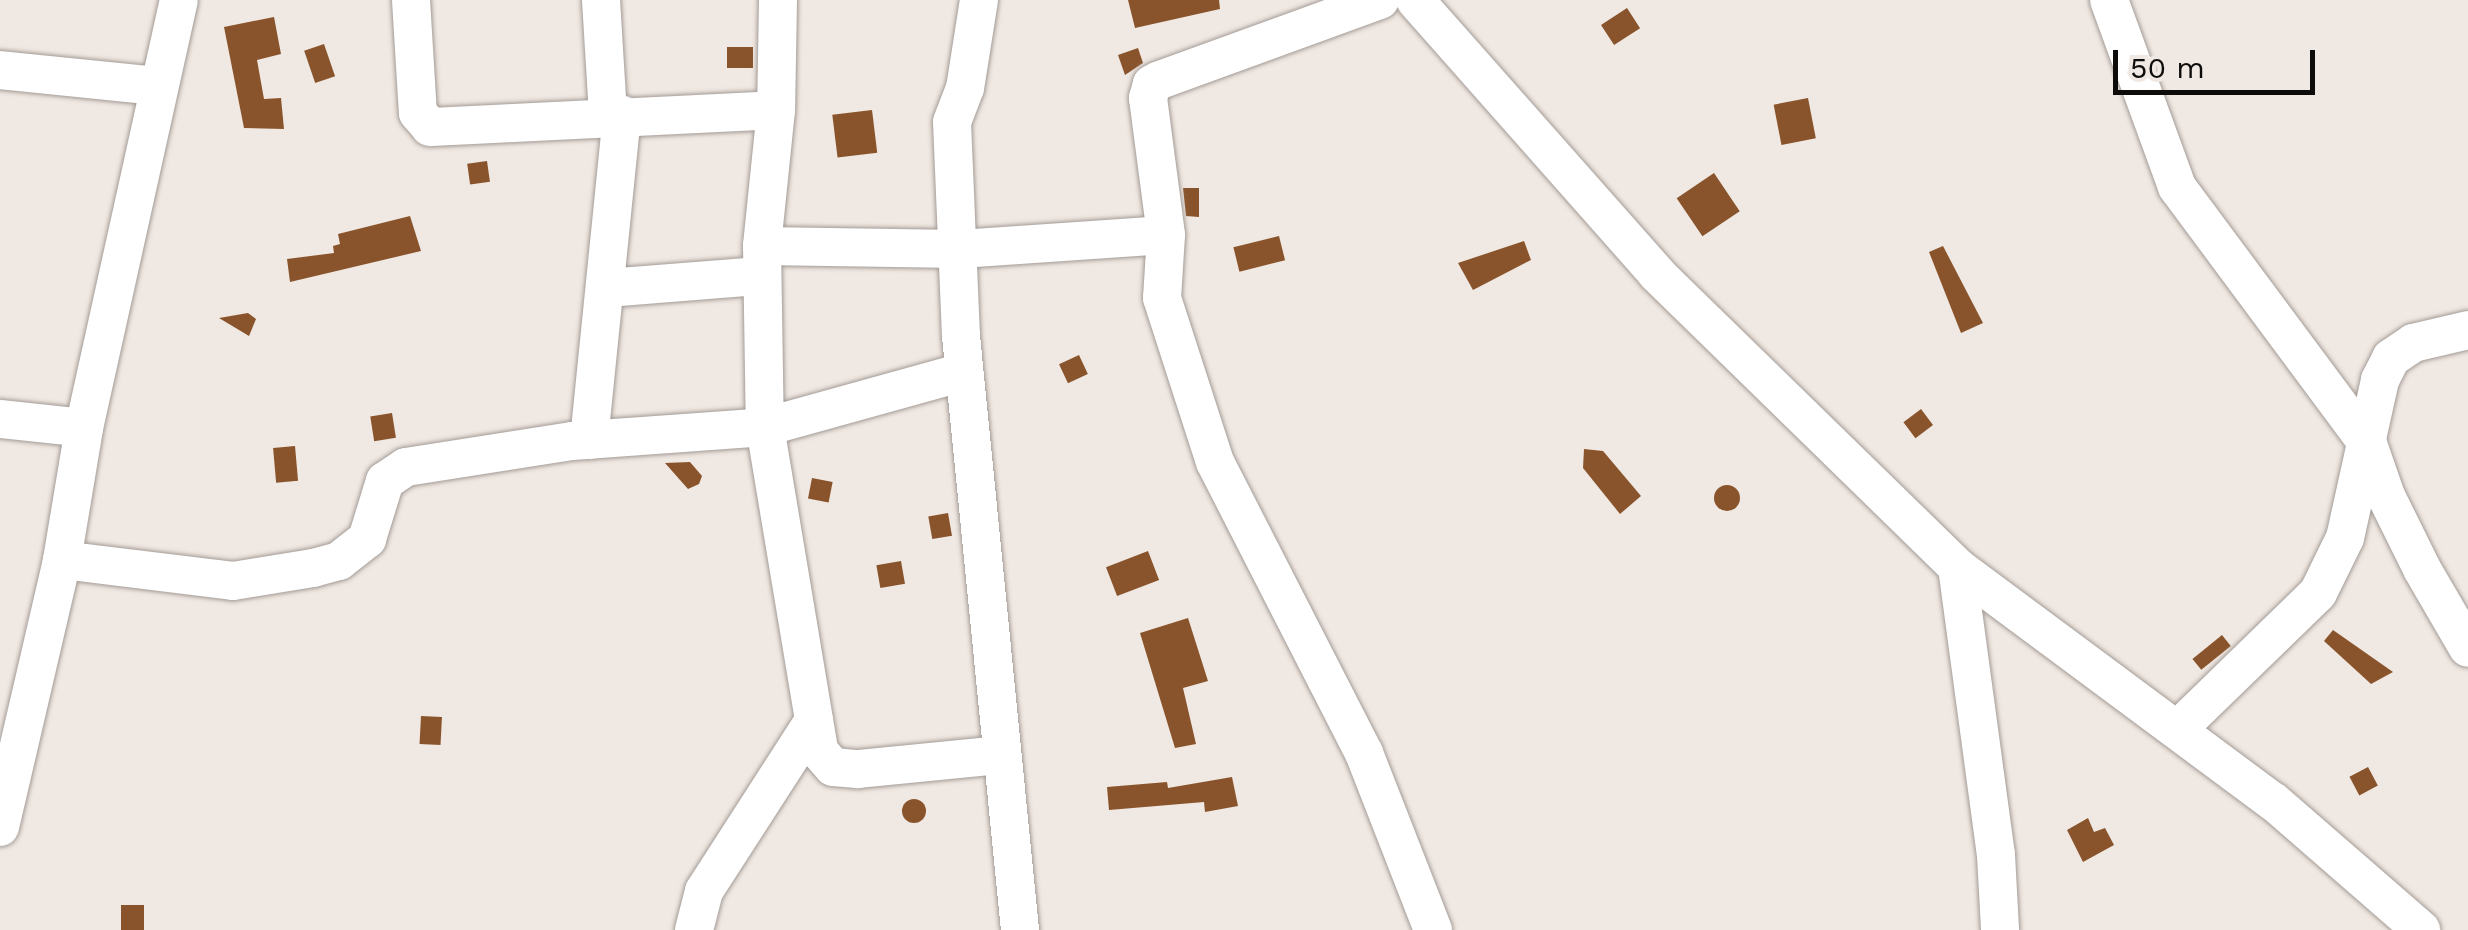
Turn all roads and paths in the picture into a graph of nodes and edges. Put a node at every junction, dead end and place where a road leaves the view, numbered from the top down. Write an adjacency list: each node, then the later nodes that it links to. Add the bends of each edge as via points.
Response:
1 (180, 0): 10 (street)
2 (412, 0): 12 (street, via 418,113 425,125)
3 (601, 0): 12 (street)
4 (778, 0): 11 (street)
5 (978, 0): 14 (street, via 965,88 952,122)
6 (1380, 0): 13 (street, via 1152,84 1148,98)
7 (1415, 0): 25 (street, via 1657,274)
8 (2110, 0): 23 (street, via 2178,186)
9 (0, 70): 10 (street)
10 (158, 86): 21 (street)
11 (776, 110): 12 (street); 15 (street)
12 (615, 116): 16 (street)
13 (1166, 234): 14 (street); 32 (street, via 1162,298 1216,462 1364,753)
14 (960, 249): 15 (street); 18 (street)
15 (761, 261): 16 (street); 20 (street)
16 (608, 288): 22 (street)
17 (2468, 330): 23 (street, via 2414,344 2392,358 2380,380)
18 (963, 372): 20 (street); 29 (street)
19 (0, 419): 21 (street)
20 (765, 427): 22 (street); 27 (street)
21 (84, 428): 24 (street)
22 (590, 440): 24 (street, via 395,472 380,492 366,540 340,561 313,568 234,581)
23 (2368, 444): 26 (street, via 2408,540); 28 (street, via 2345,538 2318,593)
24 (62, 560): 30 (street)
25 (1957, 567): 28 (street); 35 (street)
26 (2468, 648)
27 (814, 720): 29 (street, via 819,750 833,767); 33 (street, via 704,892)
28 (2178, 729): 31 (street, via 2274,802)
29 (1000, 755): 34 (street)
30 (1, 814)
31 (2414, 928)
32 (1429, 929)
33 (694, 930)
34 (1020, 930)
35 (2000, 930)

